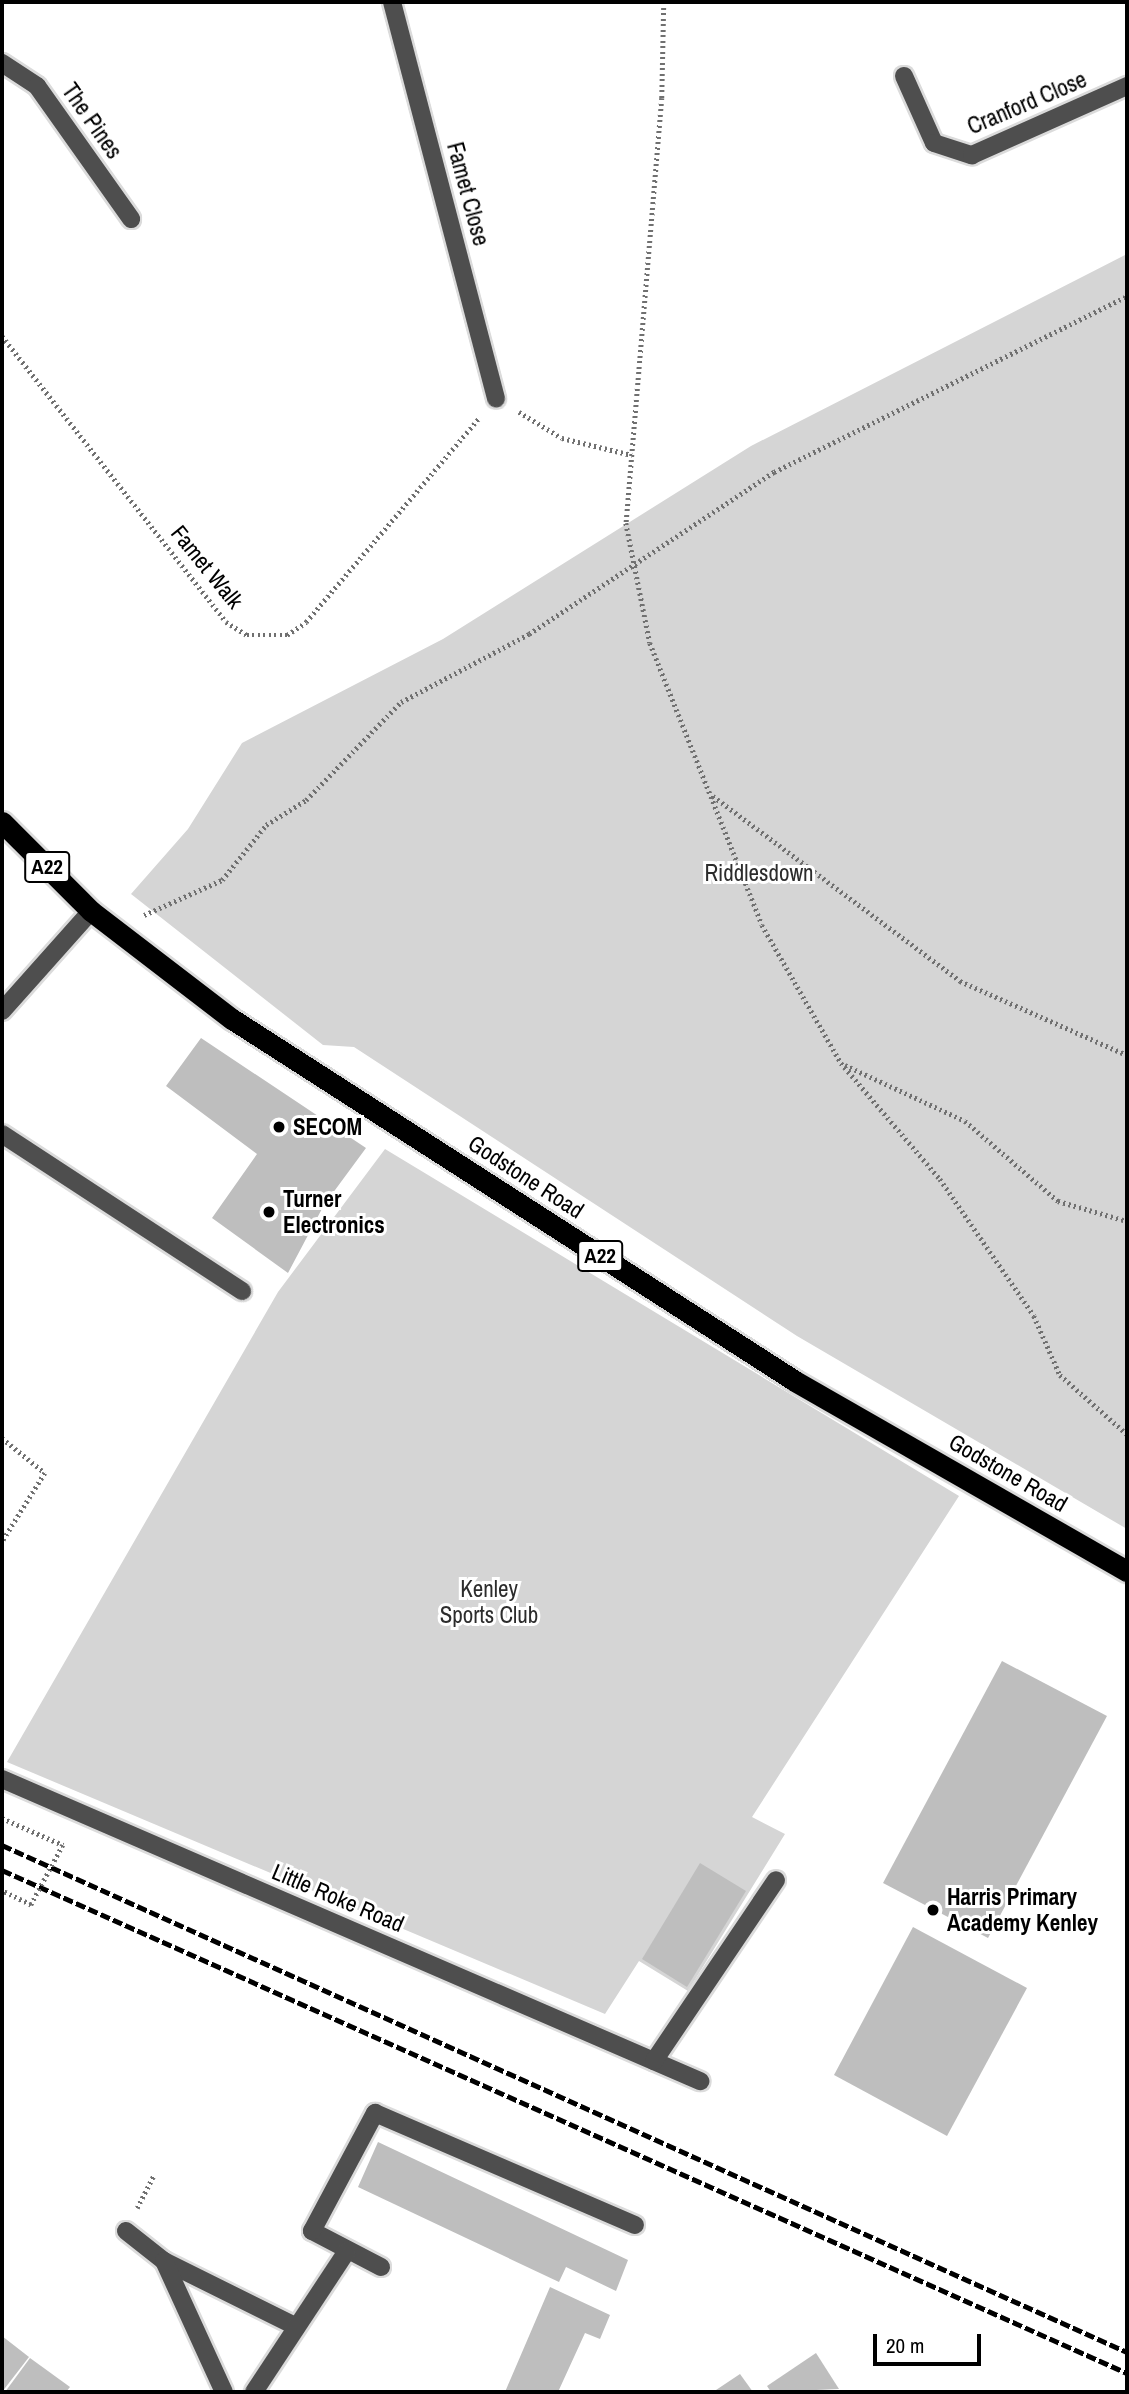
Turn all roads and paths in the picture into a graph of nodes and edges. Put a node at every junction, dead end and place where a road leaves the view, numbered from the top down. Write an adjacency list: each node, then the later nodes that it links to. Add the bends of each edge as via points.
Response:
1 (392, 2): 9 (street, Famet Close)
2 (664, 2): 10 (path, via 662,98)
3 (2, 63): 6 (street, The Pines, via 37,86)
4 (904, 76): 5 (street, Cranford Close, via 934,143 972,155)
5 (1127, 86)
6 (131, 219)
7 (1127, 296): 11 (path, via 774,472)
8 (2, 336): 9 (path, Famet Walk, via 226,622 247,635 287,635 306,622)
9 (496, 399): 10 (path, via 562,438)
10 (632, 455): 11 (path, via 626,523)
11 (634, 561): 12 (path, via 650,643); 15 (path, via 528,634 401,702 306,800 266,825 222,880)
12 (712, 795): 17 (path, via 960,981); 18 (path, via 762,925)
13 (2, 822): 14 (highway, Godstone Road / A22)
14 (91, 911): 15 (highway, Godstone Road / A22); 16 (street)
15 (110, 925): 25 (highway, Godstone Road / A22, via 232,1019 795,1381)
16 (2, 1011)
17 (1127, 1055)
18 (841, 1063): 20 (path, via 965,1121 1058,1201); 22 (path, via 940,1179 1034,1317 1060,1375)
19 (2, 1134): 21 (street)
20 (1127, 1221)
21 (242, 1291)
22 (1127, 1434)
23 (2, 1438): 24 (path, via 45,1473)
24 (2, 1542)
25 (1127, 1572)
26 (2, 1779): 30 (street, Little Roke Road)
27 (2, 1818): 29 (path, bridge, via 63,1845 31,1905)
28 (776, 1880): 30 (street)
29 (2, 1891)
30 (654, 2061): 31 (street, Little Roke Road)
31 (700, 2081)
32 (153, 2176): 34 (path)
33 (635, 2225): 35 (street, via 375,2113 312,2231)
34 (126, 2231): 36 (street)
35 (347, 2251): 37 (street); 38 (street)
36 (164, 2261): 38 (street); 39 (street)
37 (381, 2267)
38 (297, 2327): 40 (street)
39 (224, 2392)
40 (254, 2392)

